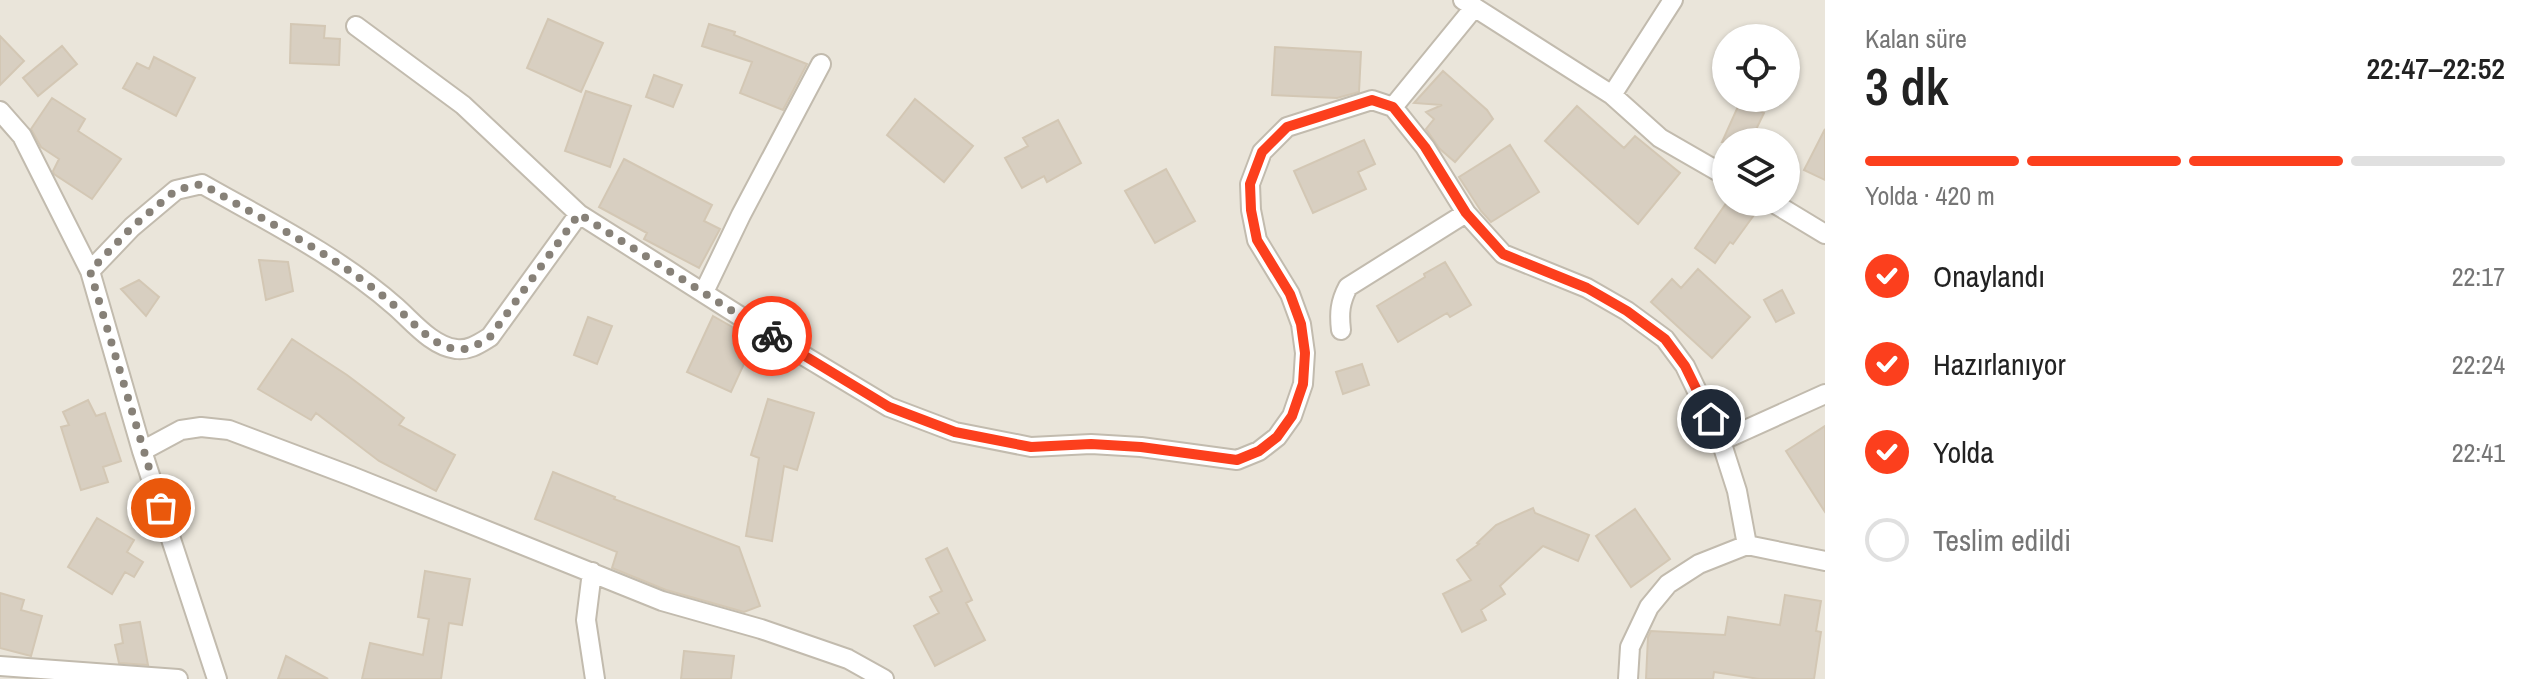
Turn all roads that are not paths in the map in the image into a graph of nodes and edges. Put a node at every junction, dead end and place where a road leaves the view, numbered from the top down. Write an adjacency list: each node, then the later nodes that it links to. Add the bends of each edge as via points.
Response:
1 (1673, 0): 5 (street)
2 (1468, 4): 5 (street); 6 (street)
3 (356, 26): 10 (street, via 463,105)
4 (821, 64): 14 (street)
5 (1612, 95): 8 (street, via 1660,138)
6 (1393, 107): 9 (street); 14 (street, via 1372,100 1322,114 1287,127 1262,152 1250,184 1251,210 1257,240 1290,294 1301,324 1303,384 1292,416 1277,437 1237,460 1141,447 1031,447 955,432 889,407)
7 (0, 111): 13 (street, via 22,136)
8 (1712, 168)
9 (1466, 213): 15 (street, via 1348,287 1339,312); 17 (street, via 1503,254 1587,288 1665,339 1685,366)
10 (579, 214): 13 (street, via 490,337 457,350 435,342 309,243 202,184 176,190); 14 (street)
11 (1795, 216): 12 (street)
12 (1825, 234)
13 (90, 271): 18 (street)
14 (704, 292)
15 (1341, 330)
16 (1825, 394): 17 (street)
17 (1721, 441): 19 (street)
18 (142, 451): 21 (street, via 181,430 229,430); 24 (street)
19 (1747, 545): 20 (street); 27 (street, via 1699,564 1668,584 1649,607 1630,647)
20 (1825, 561)
21 (592, 572): 25 (street, via 586,620); 26 (street, via 662,601 848,659)
22 (0, 666): 23 (street)
23 (178, 679)
24 (217, 679)
25 (595, 679)
26 (884, 679)
27 (1628, 679)

